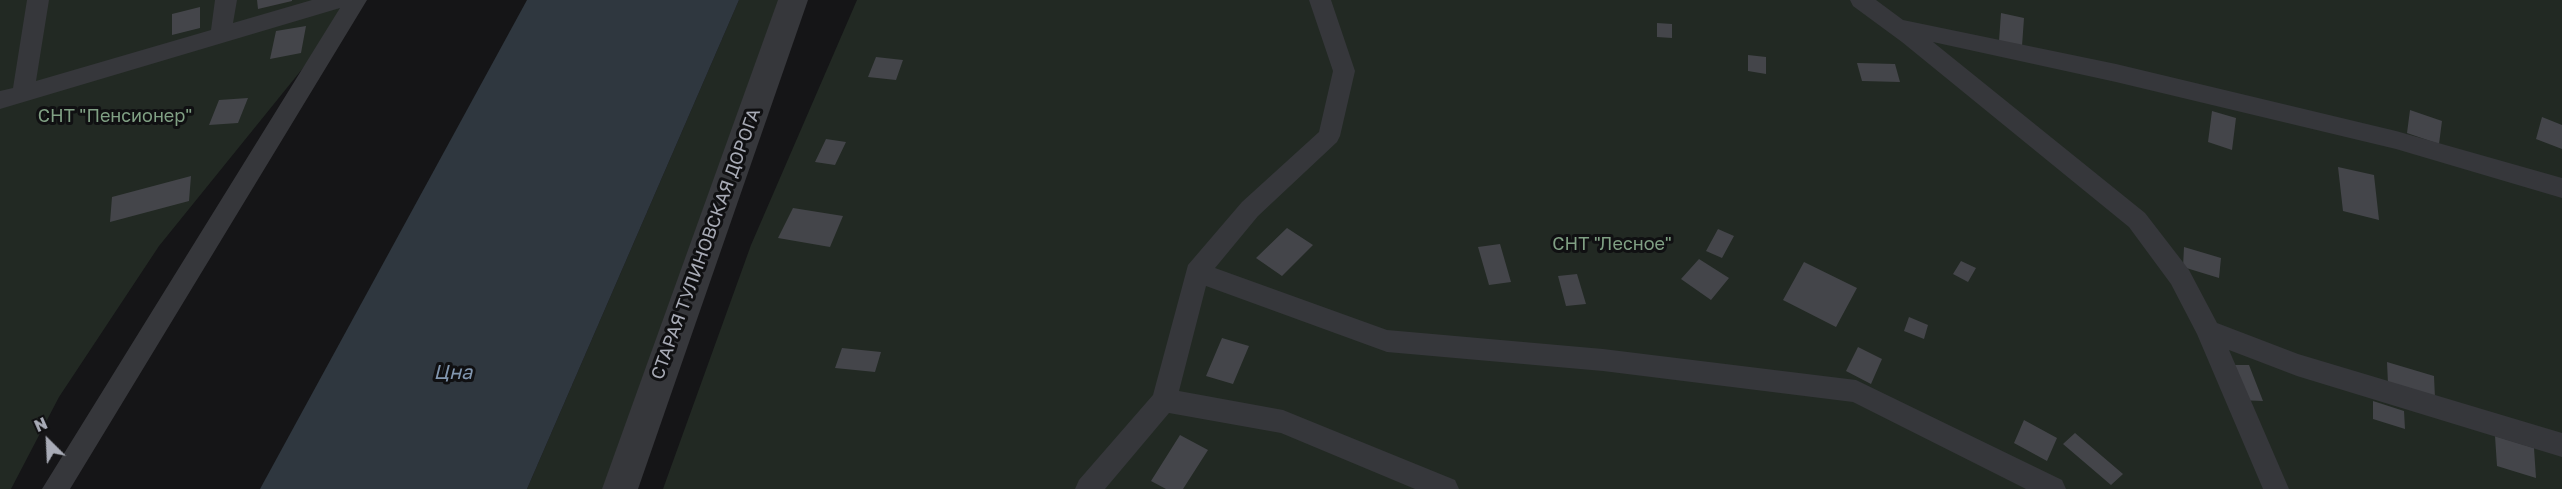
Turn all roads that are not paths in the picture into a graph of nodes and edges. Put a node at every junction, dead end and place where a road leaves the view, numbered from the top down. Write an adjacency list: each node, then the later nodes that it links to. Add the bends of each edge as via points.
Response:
1 (38, 0): 10 (lane)
2 (226, 0): 9 (lane)
3 (339, 0): 9 (lane)
4 (356, 0): 17 (lane)
5 (793, 0): 18 (street, СТАРАЯ ТУЛИНОВСКАЯ ДОРОГА)
6 (1320, 0): 13 (lane, via 1344,71 1329,136 1250,209)
7 (1862, 0): 8 (lane)
8 (1894, 26): 12 (lane, via 2116,73 2372,134); 14 (lane, via 2137,220 2180,277)
9 (221, 35): 10 (lane)
10 (23, 93): 11 (lane)
11 (0, 100)
12 (2562, 188)
13 (1197, 272): 15 (lane); 21 (lane, via 1387,341 1604,360 1856,391)
14 (2208, 331): 16 (lane, via 2297,365); 22 (lane)
15 (1164, 400): 19 (lane); 20 (lane, via 1283,422)
16 (2562, 445)
17 (55, 489)
18 (620, 489)
19 (1088, 489)
20 (1446, 489)
21 (2053, 489)
22 (2276, 489)

